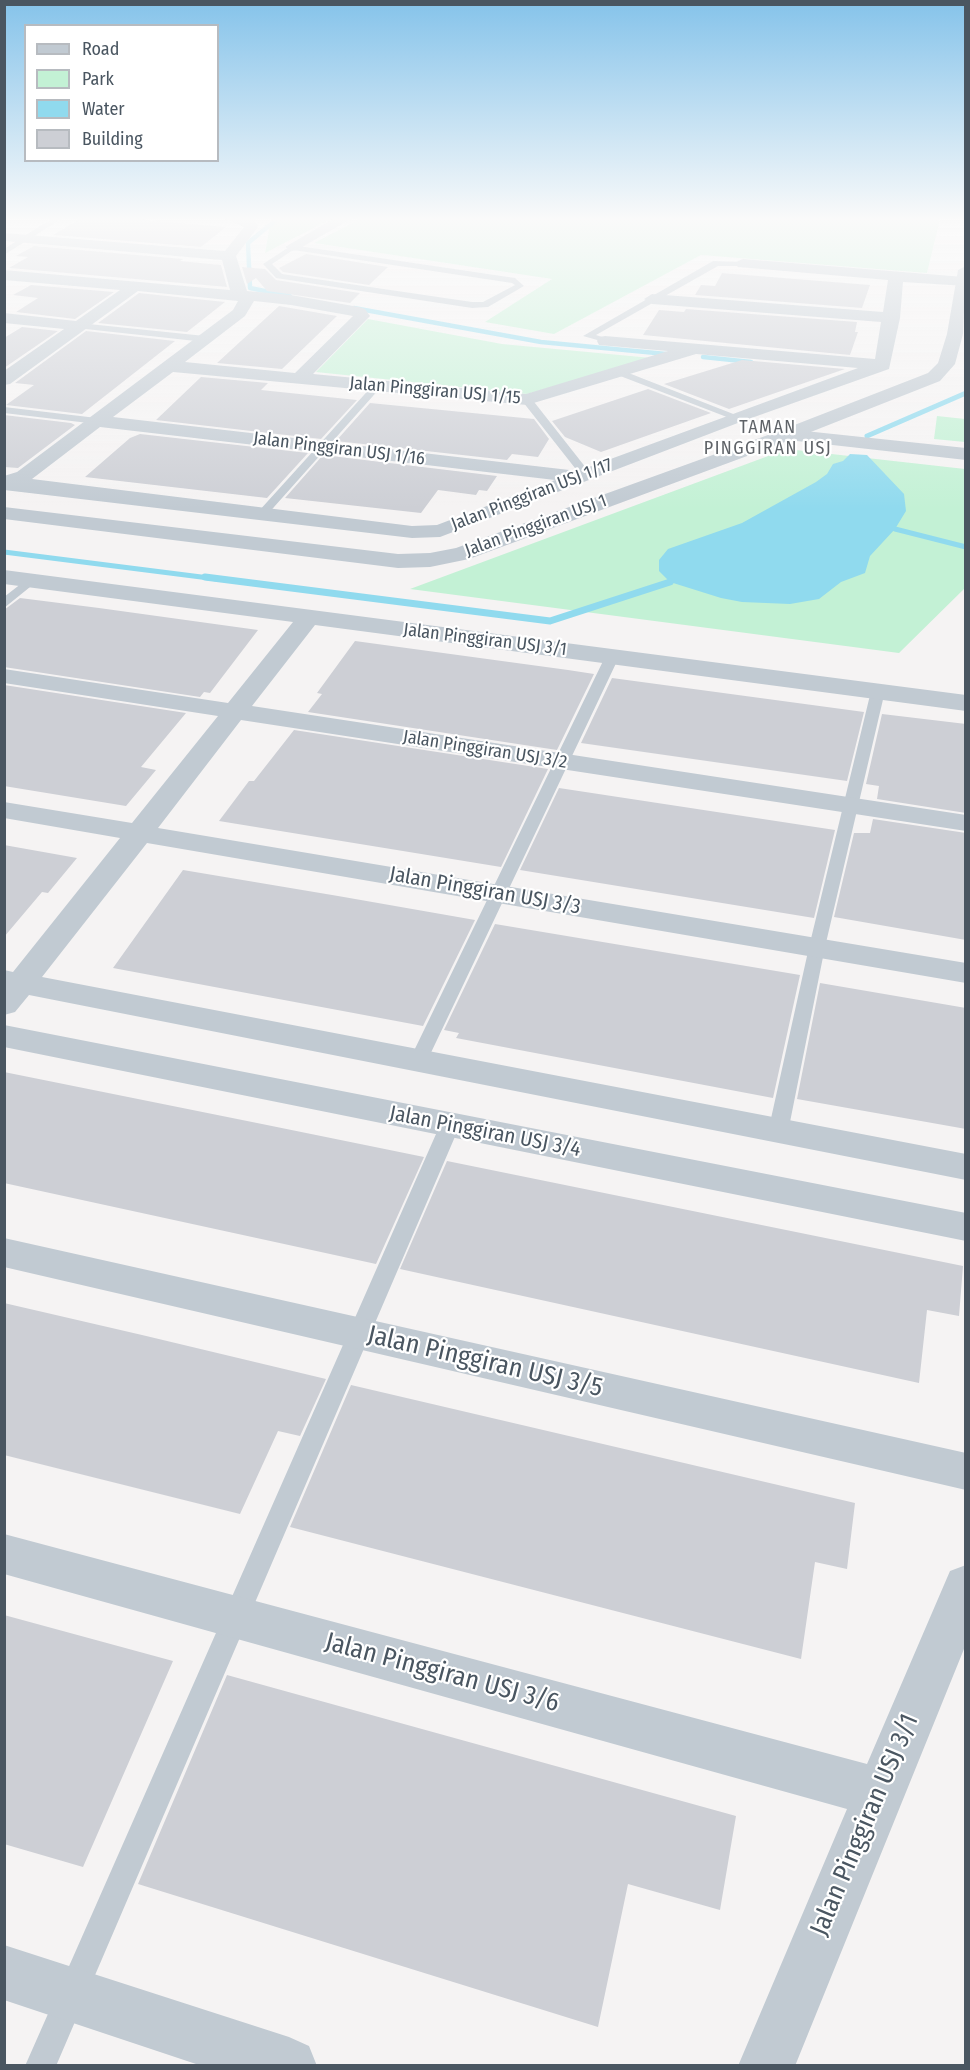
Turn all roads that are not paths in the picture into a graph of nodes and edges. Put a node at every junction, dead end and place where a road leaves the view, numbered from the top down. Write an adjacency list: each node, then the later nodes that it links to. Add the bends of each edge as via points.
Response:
1 (94, 316): 9 (street)
2 (236, 316): 11 (street)
3 (362, 316): 18 (street)
4 (623, 316): 12 (lane, via 588,336)
5 (862, 316): 8 (street)
6 (962, 316): 10 (street, Jalan Pinggiran USJ 1)
7 (4, 318): 9 (street)
8 (892, 318): 14 (street)
9 (80, 326): 11 (lane); 15 (street)
10 (960, 334): 25 (street, Jalan Pinggiran USJ 1, via 946,364 934,377)
11 (205, 339): 16 (street)
12 (605, 341): 13 (street)
13 (694, 349): 14 (street); 17 (street, Jalan Pinggiran USJ 1/15)
14 (883, 365): 23 (street, Jalan Pinggiran USJ 1/17)
15 (13, 366): 19 (street)
16 (169, 366): 18 (street, Jalan Pinggiran USJ 1/15); 24 (street)
17 (618, 372): 21 (street, Jalan Pinggiran USJ 1/15); 23 (lane)
18 (299, 379): 20 (street, Jalan Pinggiran USJ 1/15)
19 (4, 380)
20 (376, 387): 21 (street, Jalan Pinggiran USJ 1/15); 26 (lane)
21 (527, 400): 28 (lane)
22 (4, 410): 24 (lane)
23 (736, 417): 28 (street, Jalan Pinggiran USJ 1/17)
24 (97, 421): 26 (street, Jalan Pinggiran USJ 1/16); 29 (street)
25 (786, 435): 27 (street); 30 (street, Jalan Pinggiran USJ 1, via 461,554 429,560 398,561)
26 (322, 447): 28 (street, Jalan Pinggiran USJ 1/16); 31 (lane)
27 (966, 454)
28 (583, 476): 31 (street, Jalan Pinggiran USJ 1/17, via 440,531 412,532)
29 (11, 485): 31 (street, Jalan Pinggiran USJ 1/17)
30 (4, 513)
31 (262, 514)
32 (4, 577): 33 (street, Jalan Pinggiran USJ 3/1)
33 (31, 580): 34 (lane); 35 (street, Jalan Pinggiran USJ 3/1)
34 (4, 604)
35 (309, 617): 36 (street, Jalan Pinggiran USJ 3/1); 40 (street)
36 (612, 657): 38 (street, Jalan Pinggiran USJ 3/1); 41 (lane)
37 (4, 676): 40 (street, Jalan Pinggiran USJ 3/2)
38 (878, 691): 39 (street, Jalan Pinggiran USJ 3/1); 42 (lane)
39 (966, 703)
40 (235, 711): 41 (street, Jalan Pinggiran USJ 3/2); 45 (street)
41 (562, 761): 42 (street, Jalan Pinggiran USJ 3/2); 46 (lane)
42 (851, 806): 44 (street, Jalan Pinggiran USJ 3/2); 47 (lane)
43 (4, 810): 45 (street, Jalan Pinggiran USJ 3/3)
44 (966, 823)
45 (140, 833): 46 (street, Jalan Pinggiran USJ 3/3); 49 (street)
46 (499, 893): 47 (street, Jalan Pinggiran USJ 3/3); 51 (lane)
47 (817, 947): 48 (street, Jalan Pinggiran USJ 3/3); 53 (lane)
48 (966, 973)
49 (10, 989): 51 (street)
50 (4, 1036): 52 (street, Jalan Pinggiran USJ 3/4)
51 (418, 1061): 53 (street)
52 (450, 1125): 55 (street, Jalan Pinggiran USJ 3/4); 57 (lane)
53 (777, 1132): 54 (street)
54 (966, 1167)
55 (966, 1227)
56 (4, 1252): 57 (street, Jalan Pinggiran USJ 3/5)
57 (359, 1334): 58 (street, Jalan Pinggiran USJ 3/5); 61 (lane)
58 (966, 1472)
59 (4, 1554): 61 (street, Jalan Pinggiran USJ 3/6)
60 (966, 1586): 62 (street, Jalan Pinggiran USJ 3/1)
61 (235, 1617): 62 (street, Jalan Pinggiran USJ 3/6); 64 (lane)
62 (879, 1793): 67 (street, Jalan Pinggiran USJ 3/1)
63 (4, 1972): 64 (street)
64 (71, 1994): 65 (lane); 66 (street)
65 (40, 2066)
66 (289, 2066)
67 (765, 2066)

